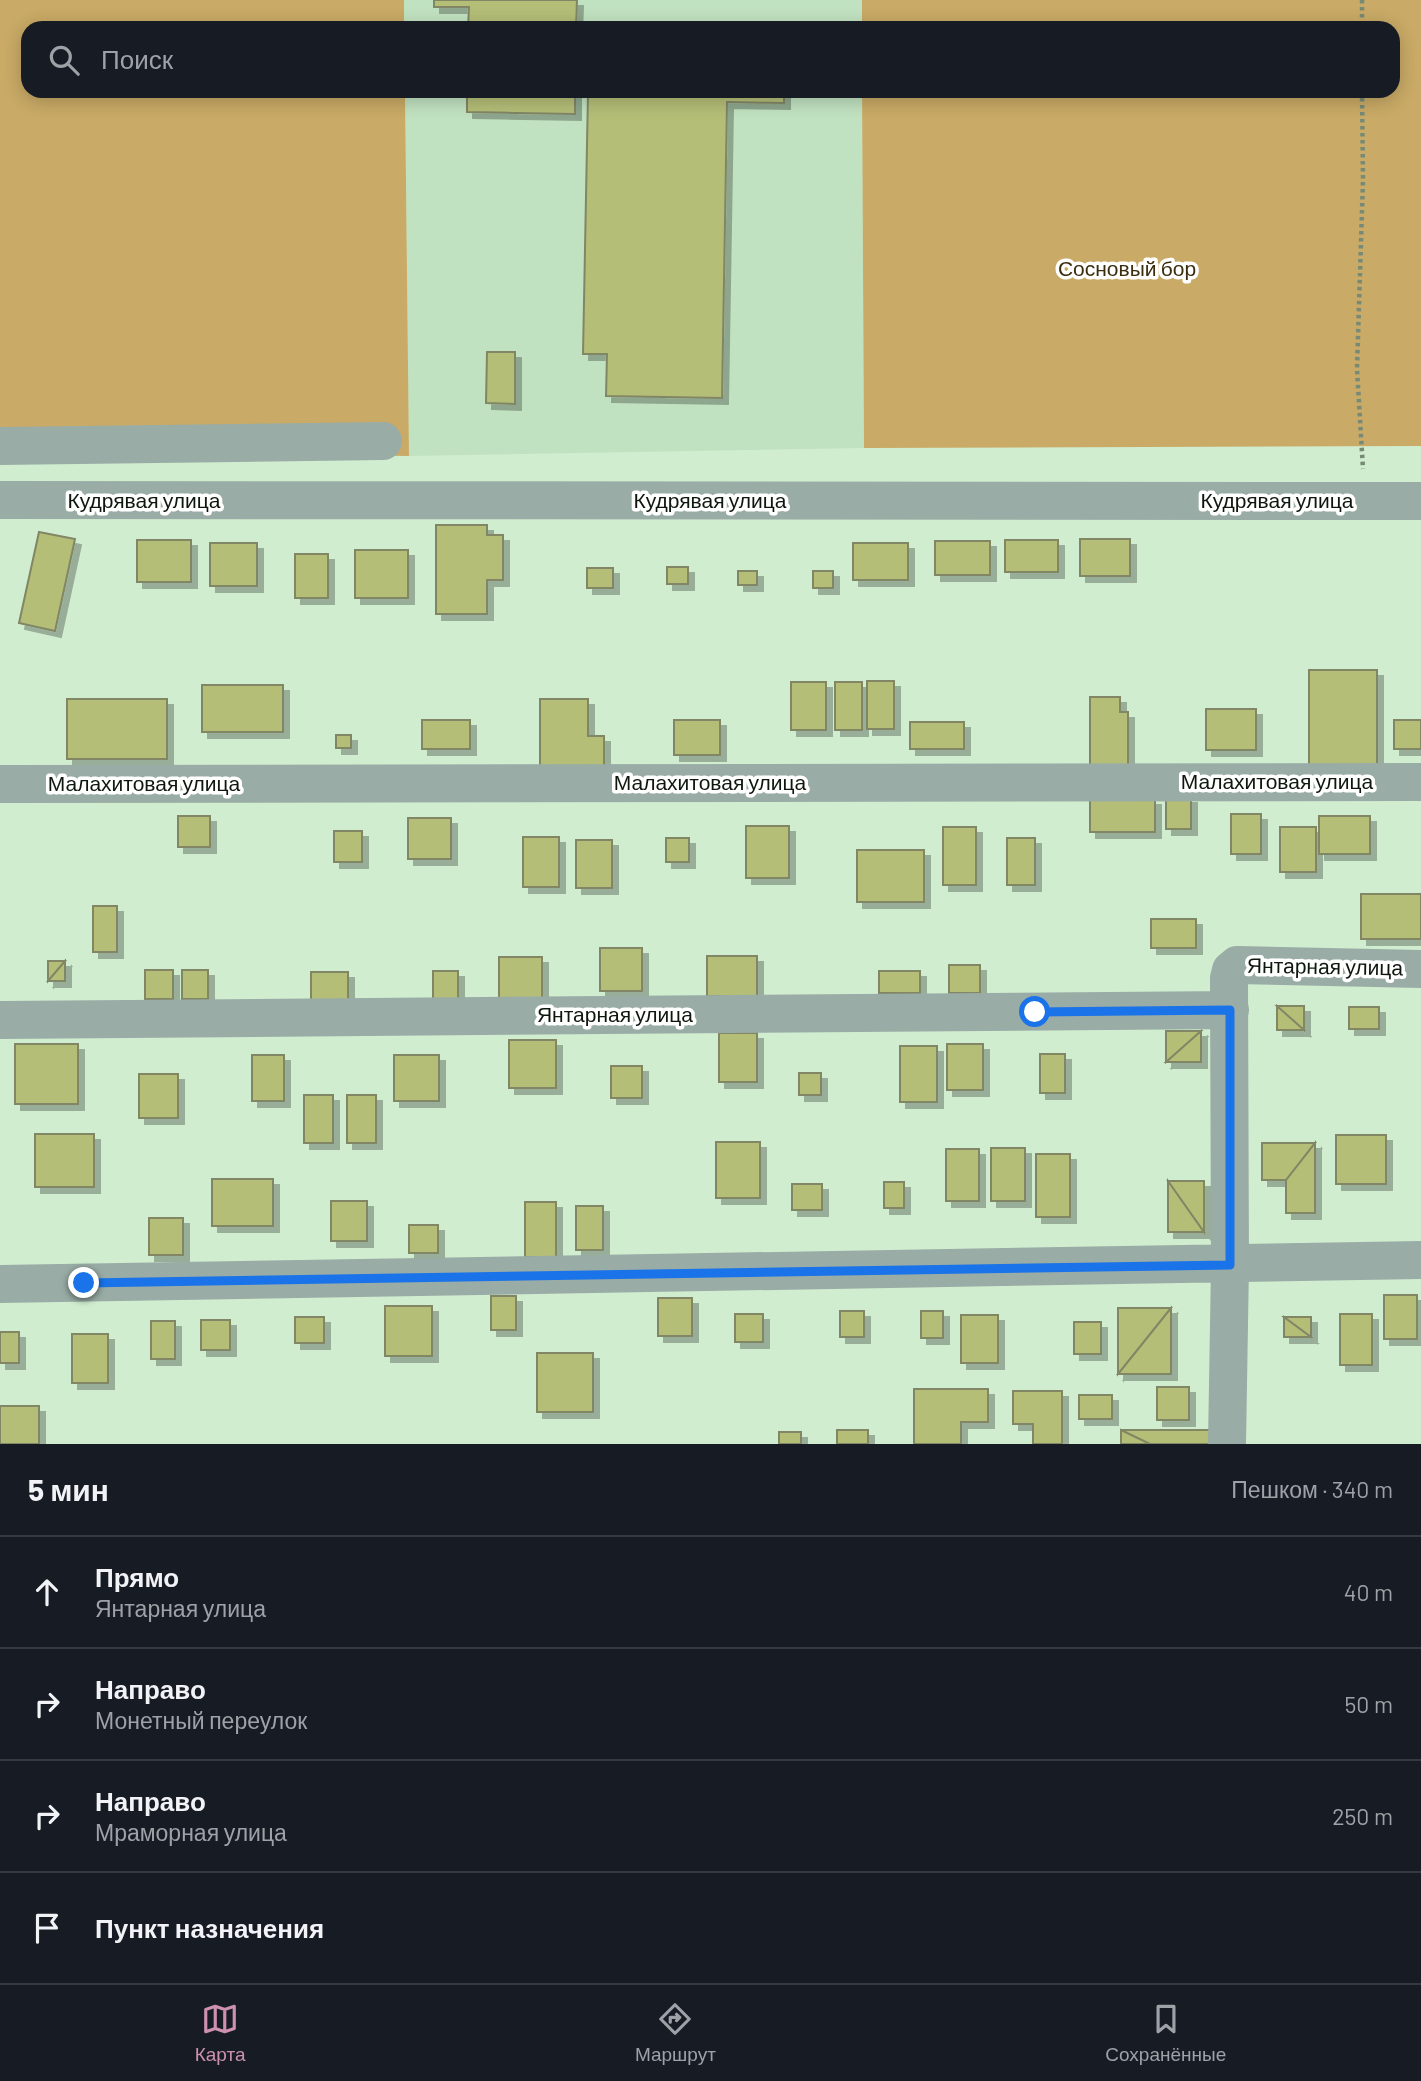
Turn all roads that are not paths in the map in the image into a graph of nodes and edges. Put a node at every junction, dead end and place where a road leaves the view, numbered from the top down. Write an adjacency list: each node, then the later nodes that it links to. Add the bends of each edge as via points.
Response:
1 (383, 441): 2 (street)
2 (0, 446)
3 (0, 500): 4 (street, Кудрявая улица)
4 (1421, 501)
5 (1421, 782): 6 (street, Малахитовая улица)
6 (0, 784)
7 (1421, 969): 8 (street, Янтарная улица, via 1237,965 1229,978)
8 (1230, 1010): 9 (street, Янтарная улица); 11 (street)
9 (0, 1020)
10 (1421, 1260): 11 (street)
11 (1230, 1265): 12 (street); 13 (street)
12 (0, 1284)
13 (1227, 1444)

